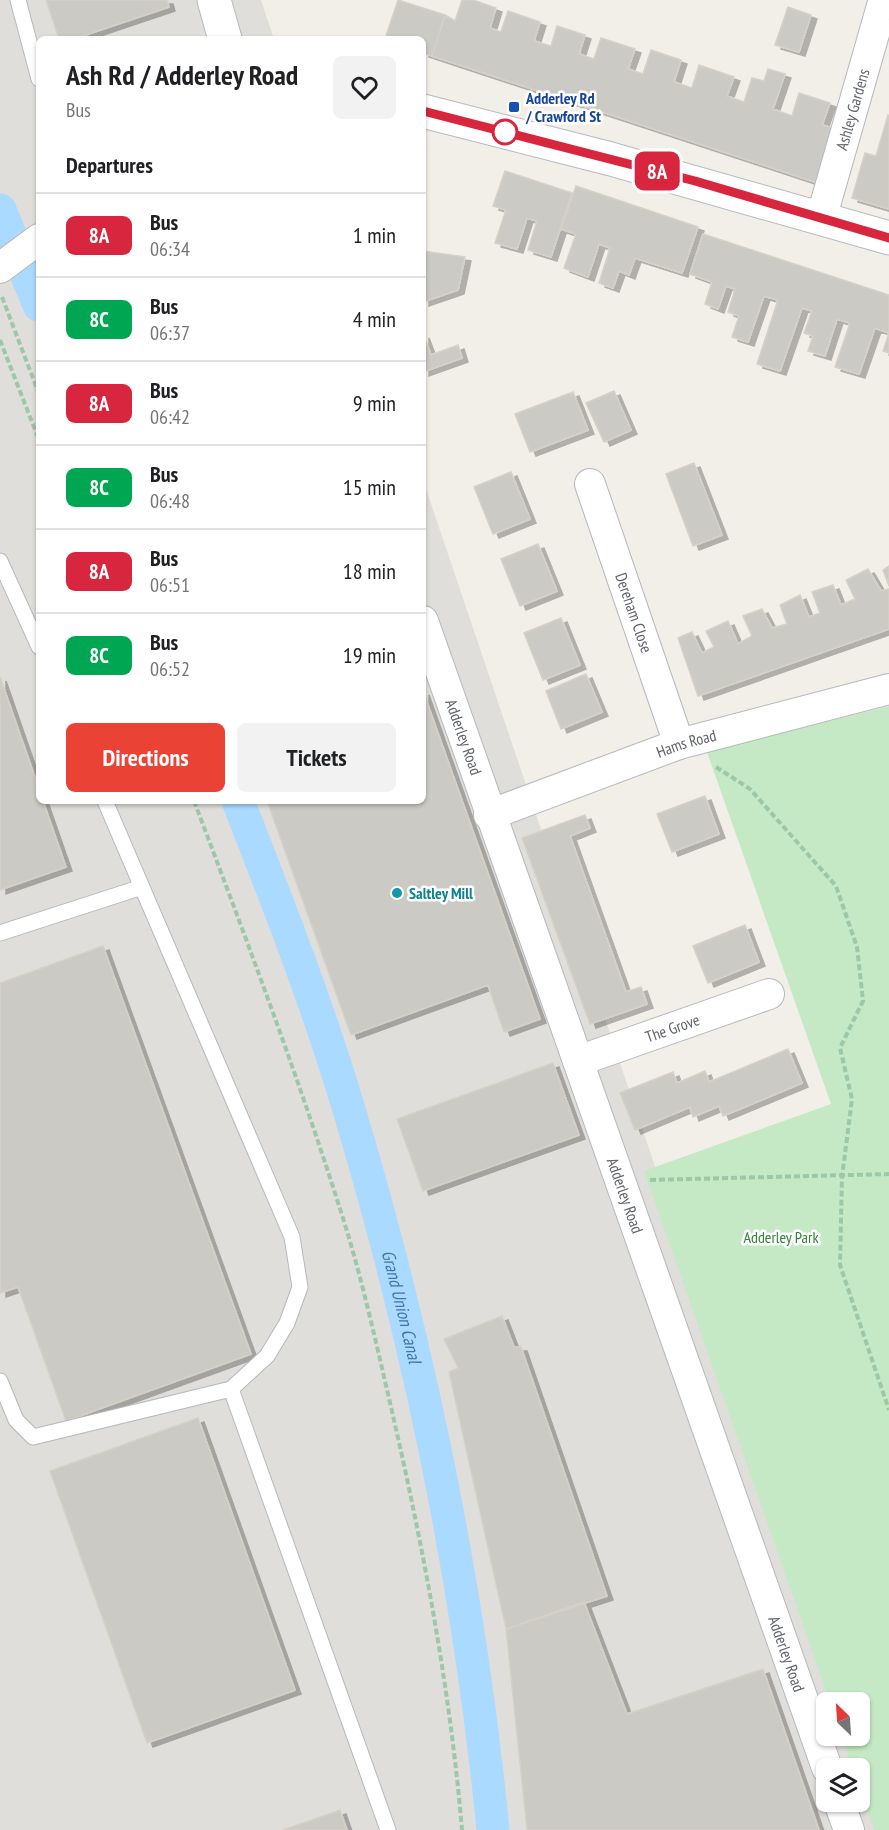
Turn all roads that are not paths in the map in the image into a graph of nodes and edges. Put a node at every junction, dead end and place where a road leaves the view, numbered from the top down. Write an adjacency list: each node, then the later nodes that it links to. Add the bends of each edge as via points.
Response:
1 (18, 0): 5 (lane)
2 (214, 0): 4 (main road)
3 (880, 2): 7 (street, Ashley Gardens)
4 (224, 36)
5 (36, 68)
6 (426, 112): 7 (main road)
7 (821, 219): 8 (main road)
8 (889, 238)
9 (36, 241): 10 (street)
10 (0, 268)
11 (590, 484): 16 (street, Dereham Close)
12 (0, 561): 14 (lane)
13 (426, 630): 18 (street, Adderley Road)
14 (36, 640)
15 (889, 689): 16 (street, Hams Road)
16 (679, 744): 18 (street, Hams Road)
17 (106, 804): 19 (lane)
18 (489, 815): 22 (street, Adderley Road)
19 (142, 887): 20 (lane); 24 (lane, via 292,1237 300,1287 287,1323 267,1356)
20 (0, 933)
21 (769, 994): 22 (street, The Grove)
22 (578, 1061): 25 (street, Adderley Road)
23 (0, 1381): 24 (lane, via 16,1420 33,1437)
24 (231, 1389): 27 (lane)
25 (823, 1758)
26 (843, 1812): 28 (street)
27 (388, 1830)
28 (849, 1830)

